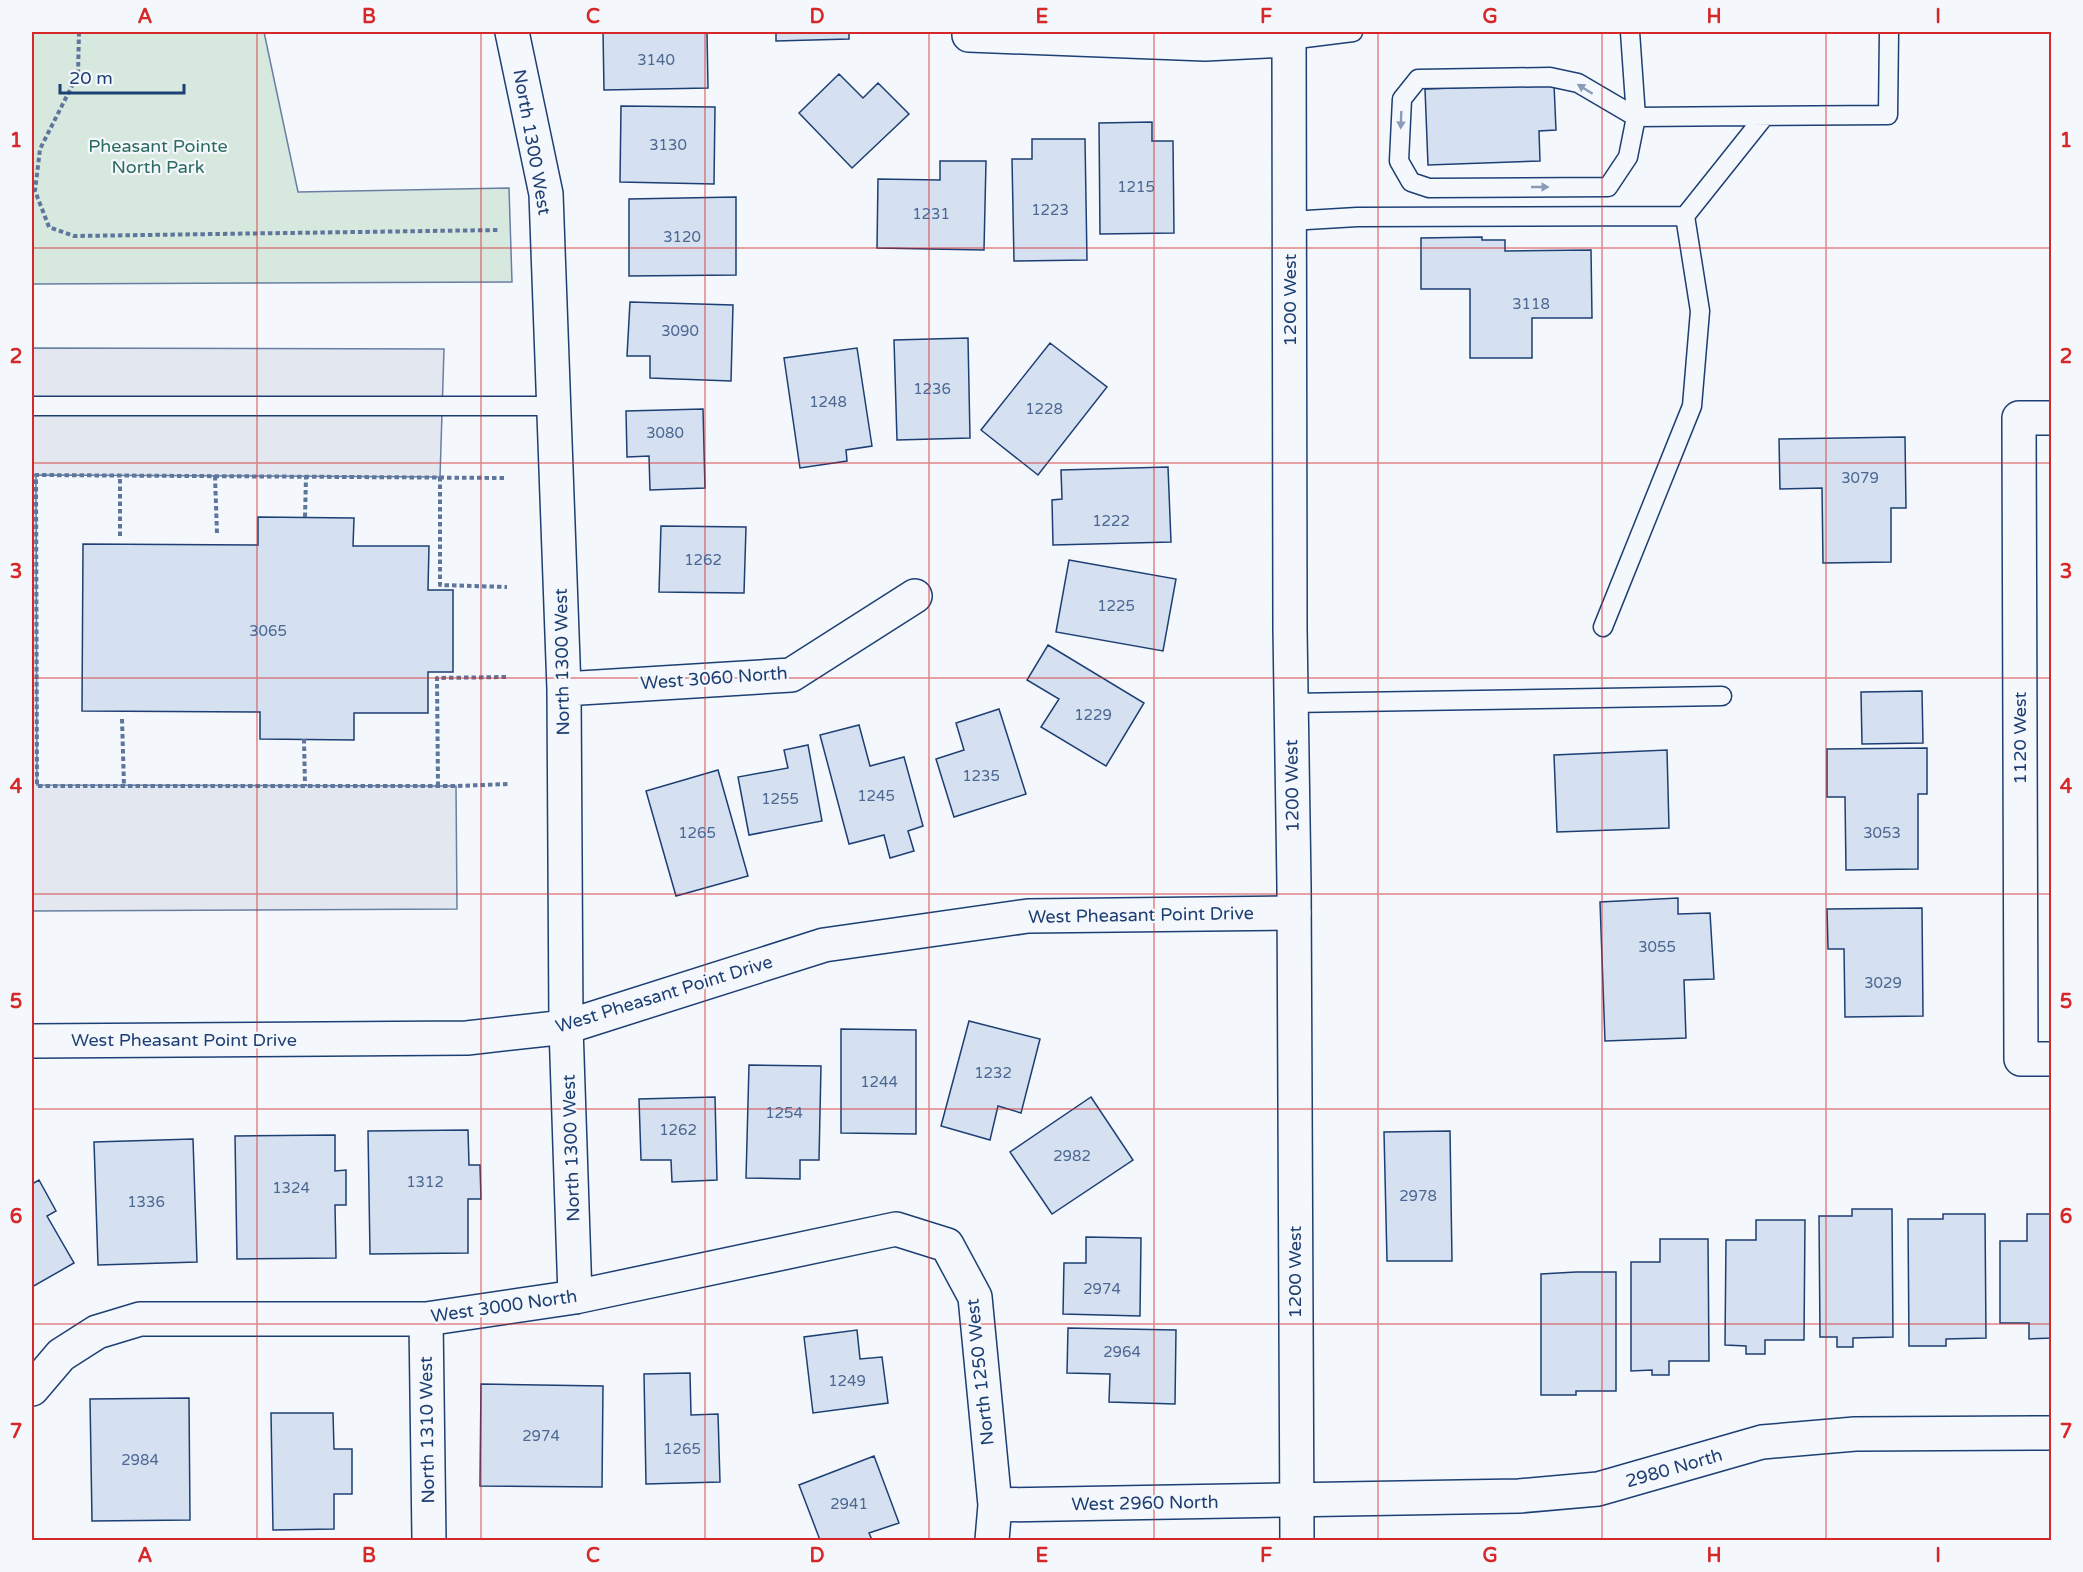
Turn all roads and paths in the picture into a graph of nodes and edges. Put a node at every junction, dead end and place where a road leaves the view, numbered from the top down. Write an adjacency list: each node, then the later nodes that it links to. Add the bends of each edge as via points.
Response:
1 (78, 32): 12 (path, via 78,74 40,149 35,191 48,227 74,236)
2 (512, 32): 14 (street, North 1300 West, via 546,194)
3 (1353, 32): 7 (lane)
4 (1630, 32): 8 (lane)
5 (1889, 32): 9 (lane, via 1888,115)
6 (969, 33): 7 (street, via 1205,44)
7 (1289, 36): 11 (street, 1200 West)
8 (1636, 117): 8 (lane, one-way to 8, via 1578,83 1550,77 1418,79 1402,99 1399,161 1411,182 1429,188 1608,187 1628,157); 9 (lane)
9 (1764, 117): 10 (lane)
10 (1684, 216): 11 (lane); 26 (lane, via 1700,311 1692,406)
11 (1290, 221): 30 (street, 1200 West)
12 (499, 230)
13 (32, 406): 14 (lane)
14 (554, 406): 28 (street, North 1300 West)
15 (2052, 418): 40 (street, 1120 West, via 2019,418)
16 (120, 476): 17 (path); 23 (path); 34 (path, via 36,475 37,786)
17 (215, 476): 18 (path); 22 (path)
18 (306, 477): 19 (path); 21 (path)
19 (441, 477): 20 (path); 24 (path, via 441,585)
20 (504, 478)
21 (305, 518)
22 (216, 534)
23 (120, 536)
24 (507, 587)
25 (915, 596): 28 (street, West 3060 North, via 791,675)
26 (1603, 627)
27 (506, 677): 36 (path, via 437,678)
28 (564, 689): 38 (street, North 1300 West)
29 (1722, 696): 30 (lane)
30 (1291, 703): 37 (street, 1200 West)
31 (122, 719): 34 (path)
32 (304, 739): 35 (path)
33 (509, 784): 36 (path)
34 (124, 786): 35 (path)
35 (305, 786): 36 (path)
36 (438, 786)
37 (1294, 913): 38 (street, West Pheasant Point Drive, via 1028,916 824,945); 46 (street, 1200 West)
38 (566, 1027): 39 (street, West Pheasant Point Drive, via 467,1038); 42 (street, North 1300 West)
39 (32, 1041)
40 (2036, 1059)
41 (946, 1245): 42 (street, West 3000 North, via 896,1229); 47 (street, North 1250 West, via 975,1296)
42 (575, 1296): 43 (street, West 3000 North)
43 (426, 1319): 44 (street, West 3000 North, via 140,1319 97,1332 61,1354); 48 (street, North 1310 West)
44 (32, 1389)
45 (2052, 1433): 46 (street, 2980 North, via 1855,1434 1762,1442 1598,1489 1519,1496)
46 (1296, 1500): 47 (street, West 2960 North); 50 (street, 1200 West)
47 (995, 1505): 49 (street, North 1250 West)
48 (429, 1540)
49 (992, 1540)
50 (1297, 1540)

